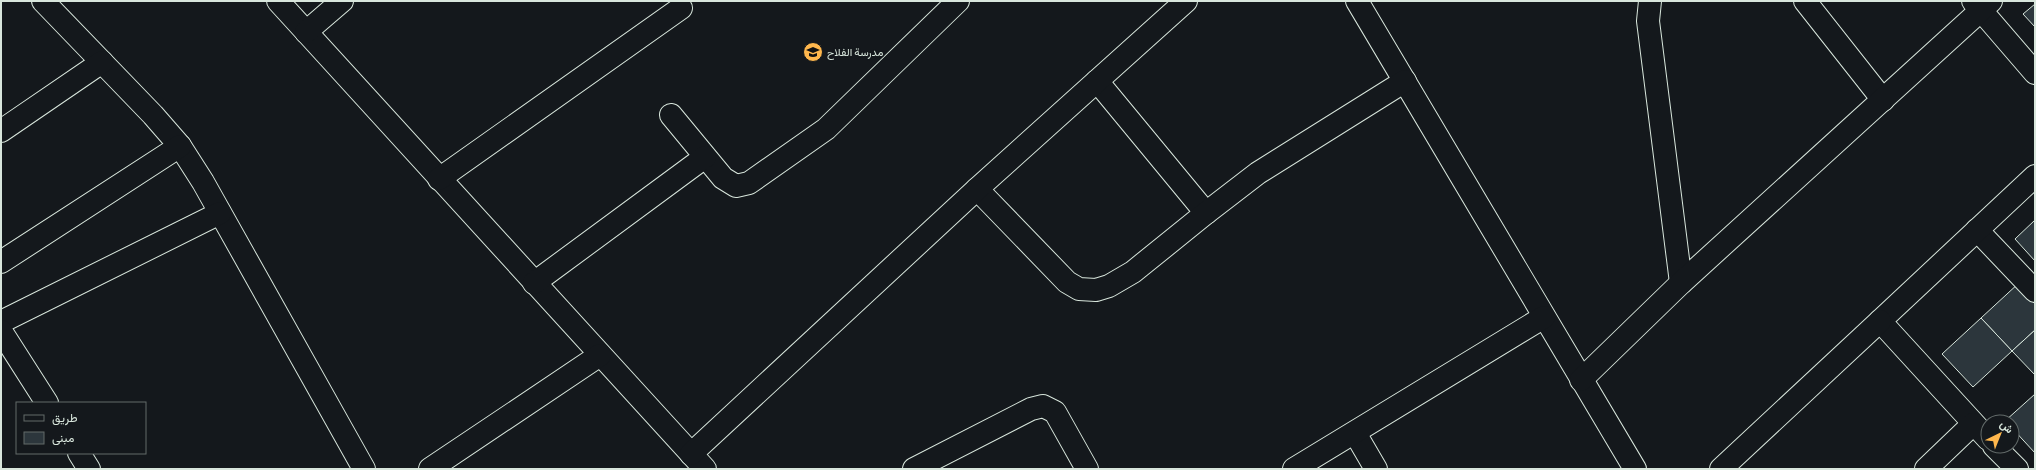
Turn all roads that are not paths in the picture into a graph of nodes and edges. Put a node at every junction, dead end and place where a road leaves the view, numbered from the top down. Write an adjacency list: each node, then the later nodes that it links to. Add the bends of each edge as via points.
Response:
1 (43, 1): 12 (street)
2 (278, 1): 11 (street)
3 (342, 1): 11 (street)
4 (958, 1): 20 (street, via 826,129 749,183 736,186 729,183)
5 (1186, 1): 14 (street)
6 (1357, 1): 15 (street)
7 (1650, 1): 29 (street, via 1648,21)
8 (1805, 1): 16 (street)
9 (1982, 4): 13 (street); 16 (street)
10 (682, 8): 22 (street)
11 (306, 32): 22 (street)
12 (102, 62): 18 (street); 19 (street)
13 (2035, 72)
14 (1097, 81): 23 (street); 25 (street)
15 (1405, 82): 25 (street, via 1258,173); 31 (street)
16 (1883, 100): 29 (street)
17 (671, 115): 20 (street)
18 (1, 131)
19 (180, 146): 24 (street); 27 (street)
20 (705, 157): 28 (street)
21 (2035, 176): 26 (street)
22 (440, 179): 28 (street)
23 (977, 189): 25 (street, via 1067,282 1079,289 1096,290 1109,286 1133,272); 43 (street)
24 (220, 213): 33 (street); 45 (street)
25 (1206, 213)
26 (1977, 230): 30 (street); 32 (street)
27 (1, 262)
28 (534, 283): 35 (street)
29 (1680, 283): 36 (street)
30 (2035, 291)
31 (1544, 317): 36 (street); 40 (street)
32 (1880, 321): 38 (street); 52 (street)
33 (1, 322)
34 (1, 331): 37 (street)
35 (600, 355): 43 (street); 46 (street)
36 (1581, 380): 51 (street)
37 (46, 402)
38 (1973, 424): 39 (street); 53 (street)
39 (1980, 431)
40 (1355, 433): 49 (street); 50 (street)
41 (80, 454): 44 (street)
42 (2002, 454): 54 (street)
43 (698, 462)
44 (89, 469)
45 (364, 469)
46 (430, 469)
47 (914, 469): 48 (street, via 1031,409 1043,406 1055,412)
48 (1087, 469)
49 (1294, 469)
50 (1376, 469)
51 (1635, 469)
52 (1721, 469)
53 (1926, 469)
54 (2017, 469)

